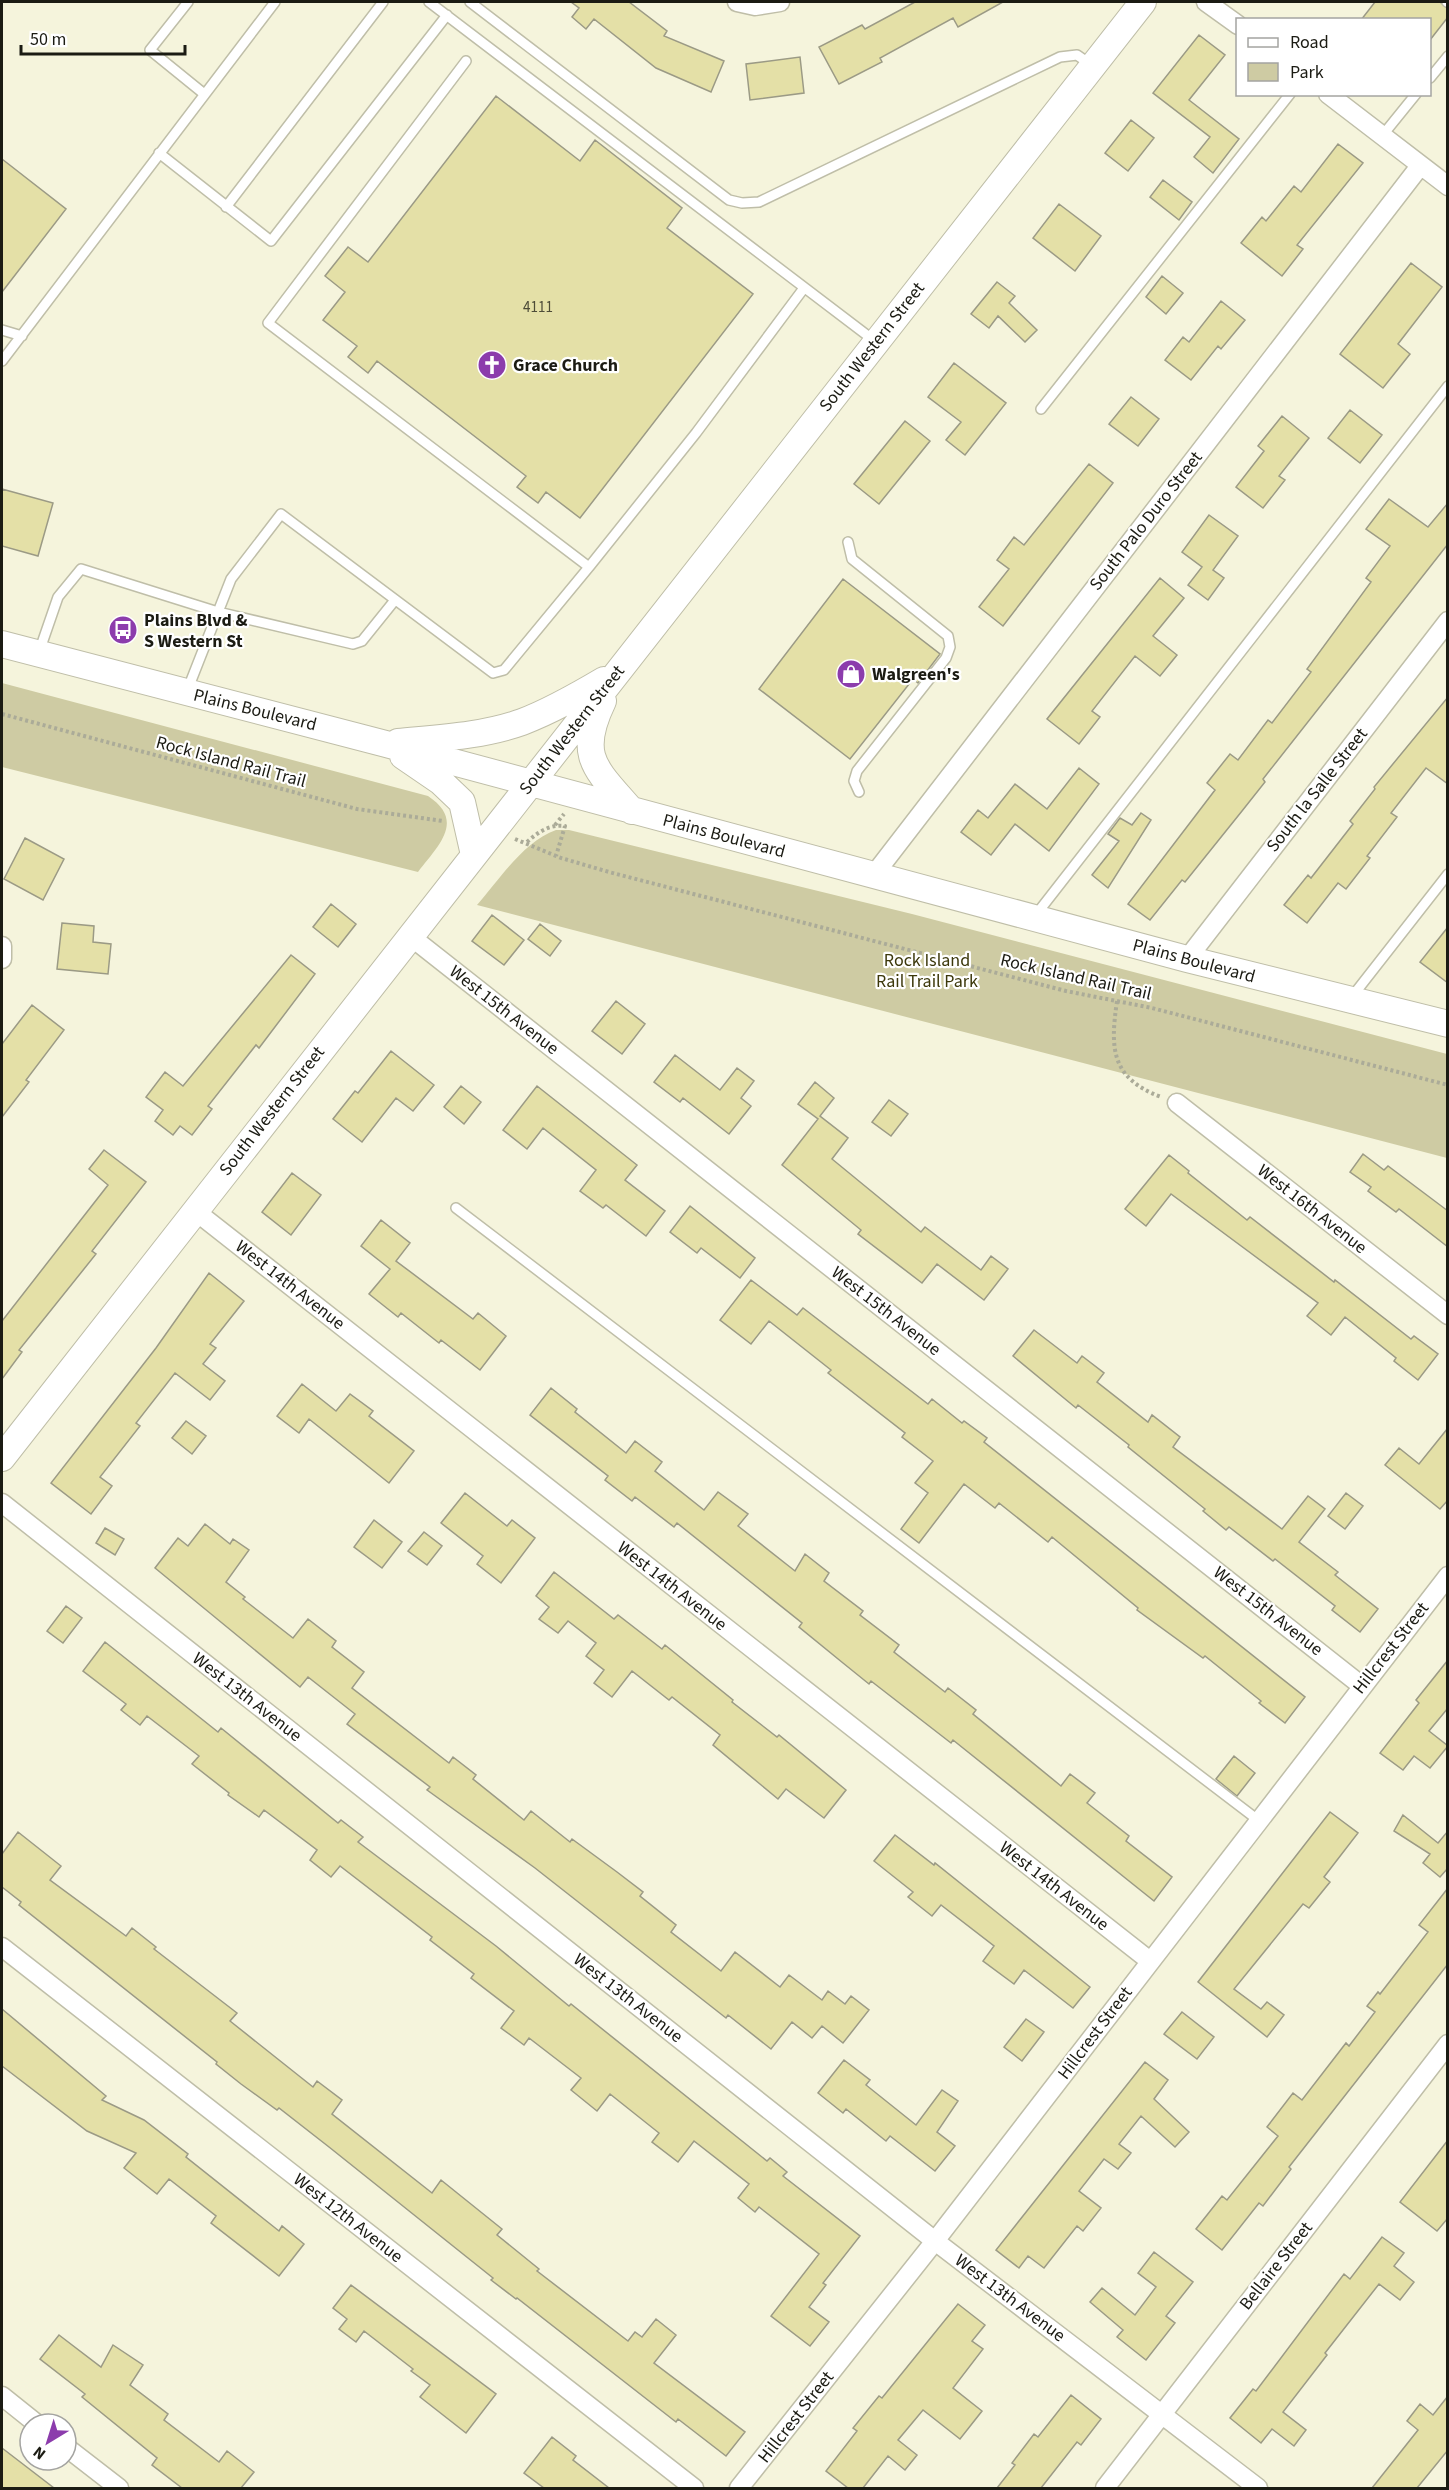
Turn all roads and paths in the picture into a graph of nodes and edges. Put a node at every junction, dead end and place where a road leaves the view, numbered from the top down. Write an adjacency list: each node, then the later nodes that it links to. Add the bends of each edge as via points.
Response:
1 (188, 2): 16 (lane, via 150,50)
2 (275, 2): 16 (lane)
3 (383, 2): 24 (lane)
4 (429, 2): 10 (lane)
5 (470, 2): 14 (lane, via 729,200 742,203 759,202 1060,57 1077,55)
6 (737, 2): 7 (street, via 755,6)
7 (780, 2)
8 (1143, 2): 14 (main road, South Western Street)
9 (1206, 2): 11 (street)
10 (447, 15): 24 (lane, via 271,241); 25 (lane)
11 (1236, 24)
12 (1448, 56): 15 (lane)
13 (466, 61): 33 (lane, via 268,323)
14 (1092, 66): 28 (main road, South Western Street)
15 (1431, 77)
16 (203, 93): 21 (lane)
17 (1288, 96): 31 (lane)
18 (1331, 96): 20 (street)
19 (1414, 96): 20 (lane)
20 (1382, 136): 22 (street)
21 (159, 153): 24 (lane); 27 (lane)
22 (1420, 166): 23 (street); 50 (street, South Palo Duro Street)
23 (1448, 186)
24 (226, 207)
25 (804, 288): 28 (lane); 33 (lane)
26 (2, 330): 27 (lane)
27 (22, 336): 29 (lane)
28 (876, 342): 39 (main road, South Western Street)
29 (2, 361)
30 (1448, 386): 51 (lane)
31 (1041, 409)
32 (848, 542): 44 (lane, via 852,559 948,636 950,647 946,658 857,771 854,781)
33 (589, 567): 34 (lane, via 504,670 493,673)
34 (395, 600): 35 (lane, via 362,641 353,644); 35 (lane, via 281,514 231,579)
35 (218, 612): 38 (lane, via 81,569 58,597); 40 (lane)
36 (1448, 621): 55 (street, South la Salle Street)
37 (2, 644): 38 (main road, Plains Boulevard)
38 (38, 654): 40 (main road, Plains Boulevard)
39 (618, 671): 42 (main road, via 566,703 520,723 466,735); 43 (main road, South Western Street); 45 (main road, via 596,715 590,743 593,766)
40 (186, 693): 42 (main road, Plains Boulevard)
41 (2, 714): 46 (path, Rock Island Rail Trail, via 357,809)
42 (386, 744): 43 (main road, Plains Boulevard); 47 (main road, via 441,782 462,802)
43 (531, 784): 45 (main road, Plains Boulevard); 47 (main road, South Western Street)
44 (859, 792)
45 (632, 811): 50 (main road, Plains Boulevard)
46 (444, 821)
47 (474, 855): 52 (main road, South Western Street)
48 (556, 856): 48 (path, Rock Island Rail Trail, via 565,826 544,829 527,842); 57 (path, Rock Island Rail Trail, via 1066,991)
49 (1448, 874): 56 (lane)
50 (873, 876): 51 (main road, Plains Boulevard)
51 (1033, 918): 55 (main road, Plains Boulevard)
52 (410, 936): 62 (main road, South Western Street); 67 (street, West 15th Avenue)
53 (2, 946): 54 (street)
54 (2, 959)
55 (1187, 959): 56 (main road, Plains Boulevard)
56 (1350, 1000): 58 (main road, Plains Boulevard)
57 (1117, 1001): 59 (path, Rock Island Rail Trail); 60 (path, via 1112,1035 1118,1065 1146,1091)
58 (1448, 1024)
59 (1448, 1085)
60 (1177, 1103): 63 (street, West 16th Avenue)
61 (456, 1208): 68 (lane)
62 (194, 1210): 64 (main road, South Western Street); 70 (street, West 14th Avenue)
63 (1448, 1315)
64 (2, 1458)
65 (2, 1503): 72 (street, West 13th Avenue)
66 (1448, 1576): 67 (street, Hillcrest Street)
67 (1362, 1686): 68 (street, Hillcrest Street)
68 (1258, 1820): 70 (street, Hillcrest Street)
69 (2, 1947): 78 (street, West 12th Avenue)
70 (1150, 1961): 72 (street, Hillcrest Street)
71 (1448, 2044): 75 (street, Bellaire Street)
72 (935, 2241): 75 (street, West 13th Avenue); 79 (street, Hillcrest Street)
73 (2, 2396): 74 (street)
74 (22, 2412)
75 (1162, 2415): 80 (street, Bellaire Street); 81 (street, West 13th Avenue)
76 (78, 2456): 77 (street)
77 (119, 2488)
78 (694, 2488)
79 (739, 2488)
80 (1105, 2488)
81 (1258, 2488)

